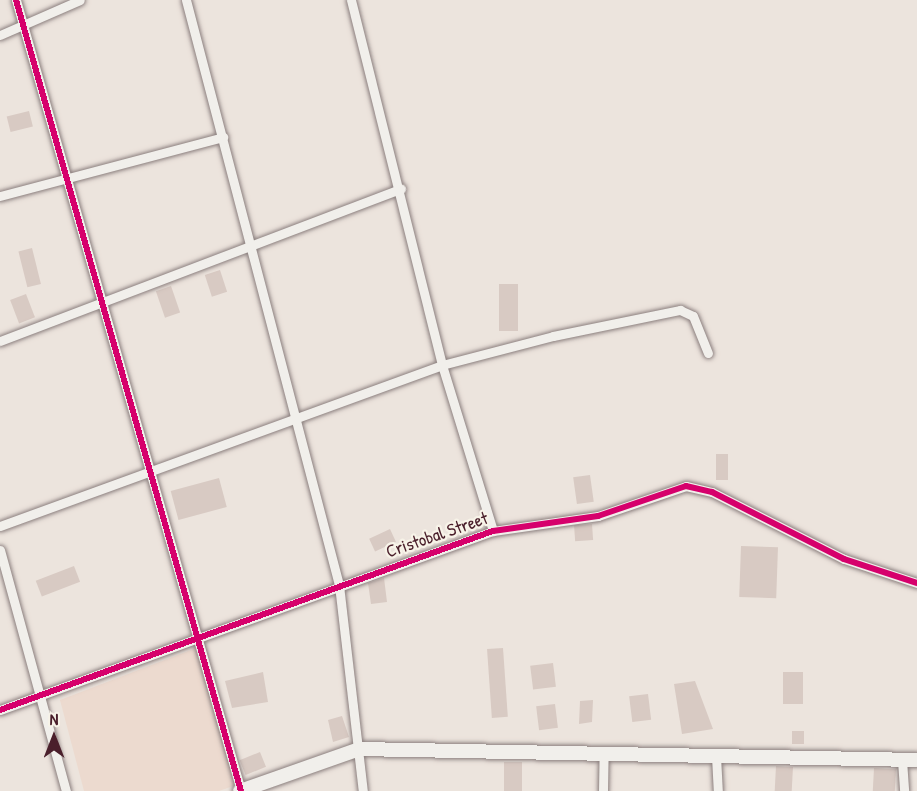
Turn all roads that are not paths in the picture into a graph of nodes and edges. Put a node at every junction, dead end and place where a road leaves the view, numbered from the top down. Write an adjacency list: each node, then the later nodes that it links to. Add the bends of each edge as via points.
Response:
1 (16, 0): 5 (street)
2 (80, 0): 5 (street)
3 (186, 0): 7 (street)
4 (351, 0): 9 (street)
5 (22, 25): 6 (street); 8 (street)
6 (0, 35)
7 (223, 136): 8 (street); 11 (street)
8 (68, 176): 10 (street); 12 (street)
9 (401, 189): 11 (street); 15 (street)
10 (0, 196)
11 (250, 242): 12 (street); 16 (street)
12 (104, 300): 13 (street); 17 (street)
13 (0, 341)
14 (708, 352): 15 (street, via 693,316 680,310)
15 (442, 365): 16 (street); 19 (street)
16 (296, 415): 17 (street); 22 (street)
17 (150, 473): 18 (street); 23 (street)
18 (0, 526)
19 (493, 531): 21 (street, Cristobal Street, via 598,516 668,488 699,486 844,559); 22 (street, Cristobal Street)
20 (0, 550): 24 (street)
21 (917, 583)
22 (339, 585): 23 (street, Cristobal Street); 26 (street)
23 (195, 635): 24 (street, Cristobal Street); 32 (street)
24 (38, 696): 25 (street, Cristobal Street); 31 (street)
25 (0, 710)
26 (359, 749): 27 (main road); 32 (main road); 33 (street)
27 (604, 752): 28 (main road); 34 (street)
28 (716, 756): 29 (main road); 35 (street)
29 (902, 760): 30 (main road); 36 (street)
30 (917, 760)
31 (66, 791)
32 (240, 791)
33 (363, 791)
34 (603, 791)
35 (718, 791)
36 (904, 791)

